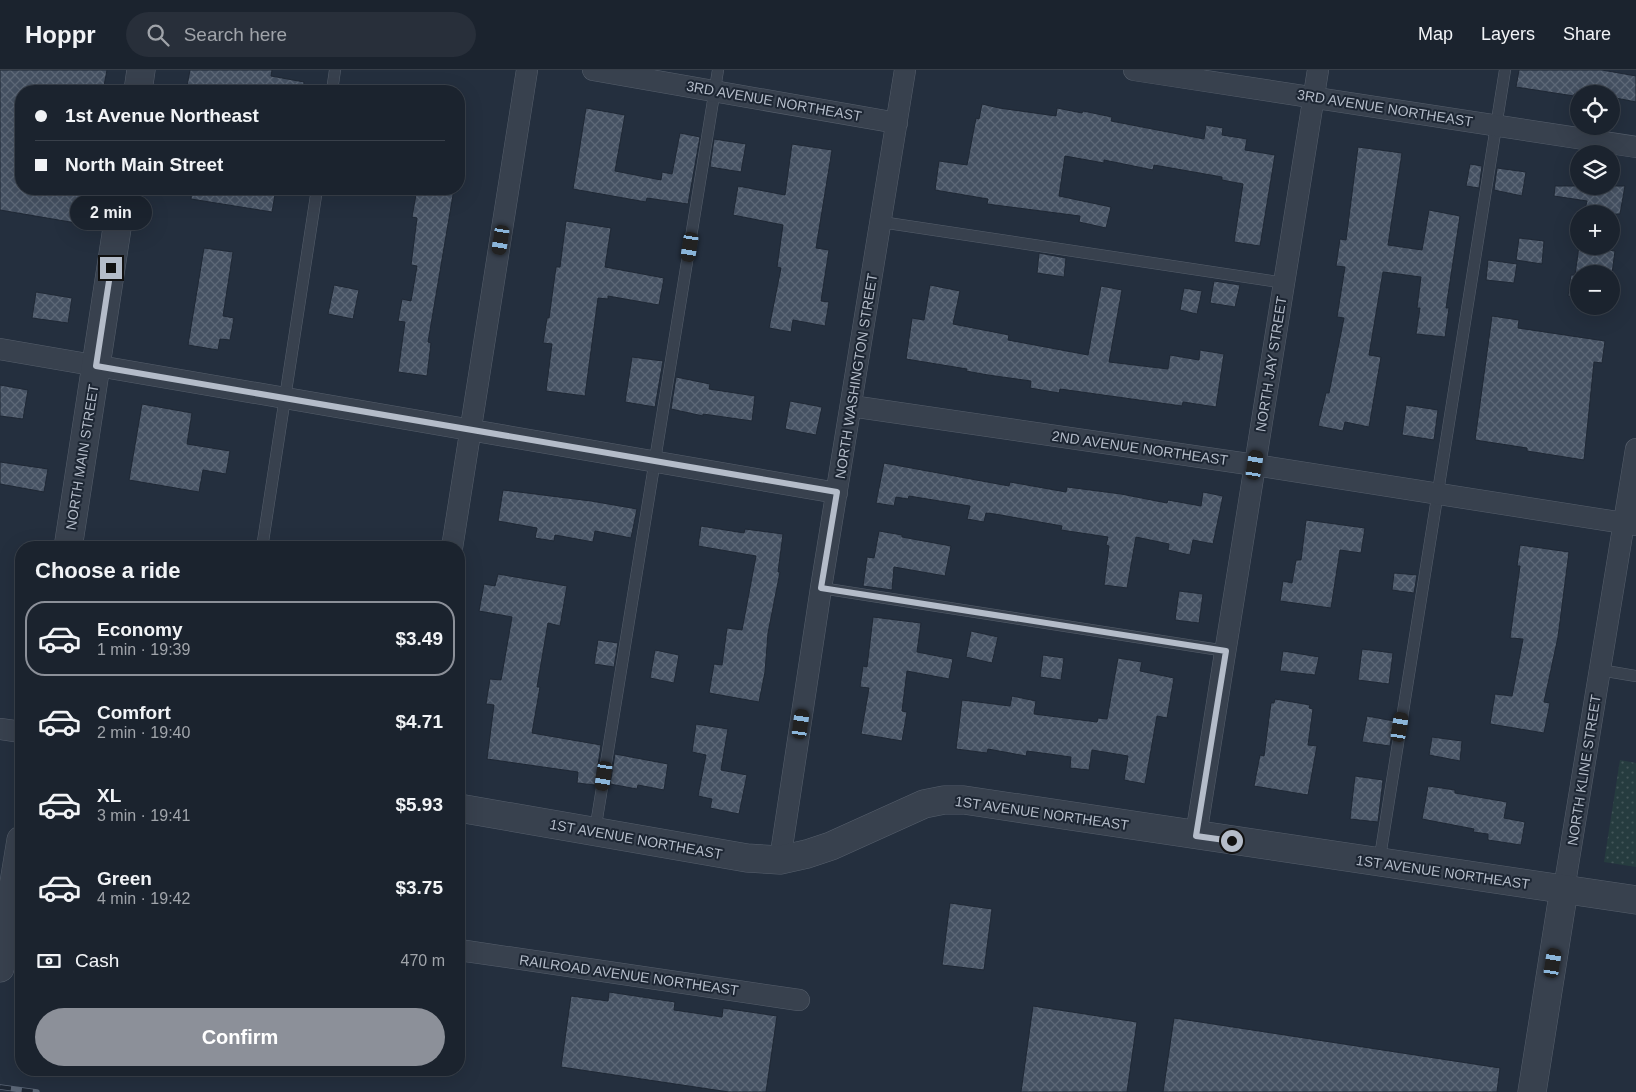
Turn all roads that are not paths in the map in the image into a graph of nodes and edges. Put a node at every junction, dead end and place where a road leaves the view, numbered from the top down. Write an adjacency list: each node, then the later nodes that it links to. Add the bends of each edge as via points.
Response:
1 (141, 70): 10 (street)
2 (335, 70): 11 (lane)
3 (527, 70): 25 (street)
4 (593, 70): 12 (street, 3RD AVENUE NORTHEAST)
5 (718, 70): 12 (lane)
6 (905, 70): 14 (street, NORTH WASHINGTON STREET)
7 (1134, 70): 13 (street, 3RD AVENUE NORTHEAST)
8 (1318, 70): 13 (street, NORTH JAY STREET)
9 (1506, 70): 15 (lane)
10 (139, 85)
11 (333, 85)
12 (715, 91): 14 (street, 3RD AVENUE NORTHEAST); 27 (lane)
13 (1313, 98): 15 (street, 3RD AVENUE NORTHEAST); 20 (street, NORTH JAY STREET)
14 (897, 123): 19 (street, NORTH WASHINGTON STREET)
15 (1497, 125): 16 (street, 3RD AVENUE NORTHEAST); 30 (lane)
16 (1636, 147)
17 (122, 195): 22 (street, NORTH MAIN STREET)
18 (316, 195): 23 (lane)
19 (881, 222): 20 (lane); 24 (street, NORTH WASHINGTON STREET)
20 (1285, 283): 28 (street, NORTH JAY STREET)
21 (0, 349): 22 (street)
22 (96, 366): 23 (street); 32 (street, NORTH MAIN STREET)
23 (284, 398): 25 (street); 33 (lane)
24 (851, 406): 28 (street, 2ND AVENUE NORTHEAST); 29 (street, NORTH WASHINGTON STREET)
25 (472, 429): 27 (street); 34 (street)
26 (1636, 449): 31 (street, NORTH KLINE STREET)
27 (655, 461): 29 (street); 42 (lane)
28 (1255, 465): 30 (street, 2ND AVENUE NORTHEAST); 36 (street, NORTH JAY STREET)
29 (837, 492): 35 (street, NORTH WASHINGTON STREET)
30 (1438, 494): 31 (street, 2ND AVENUE NORTHEAST); 45 (lane)
31 (1630, 524): 37 (street, NORTH KLINE STREET)
32 (69, 541)
33 (263, 541)
34 (453, 541)
35 (821, 588): 36 (lane); 44 (street, NORTH WASHINGTON STREET)
36 (1226, 651): 43 (street, NORTH JAY STREET)
37 (1600, 670): 38 (lane); 48 (street, NORTH KLINE STREET)
38 (1636, 676)
39 (0, 728): 40 (street)
40 (15, 731)
41 (465, 809): 42 (street, 1ST AVENUE NORTHEAST)
42 (595, 831): 44 (street, 1ST AVENUE NORTHEAST, via 747,858)
43 (1196, 836): 44 (street, 1ST AVENUE NORTHEAST, via 964,800 944,800 924,804 832,846); 45 (street, 1ST AVENUE NORTHEAST)
44 (780, 860)
45 (1379, 863): 48 (street, 1ST AVENUE NORTHEAST)
46 (15, 867): 47 (street)
47 (12, 881): 51 (street)
48 (1564, 889): 49 (street, 1ST AVENUE NORTHEAST); 53 (street, NORTH KLINE STREET)
49 (1636, 900)
50 (465, 951): 52 (street, RAILROAD AVENUE NORTHEAST)
51 (0, 968)
52 (799, 1000)
53 (1532, 1092)

